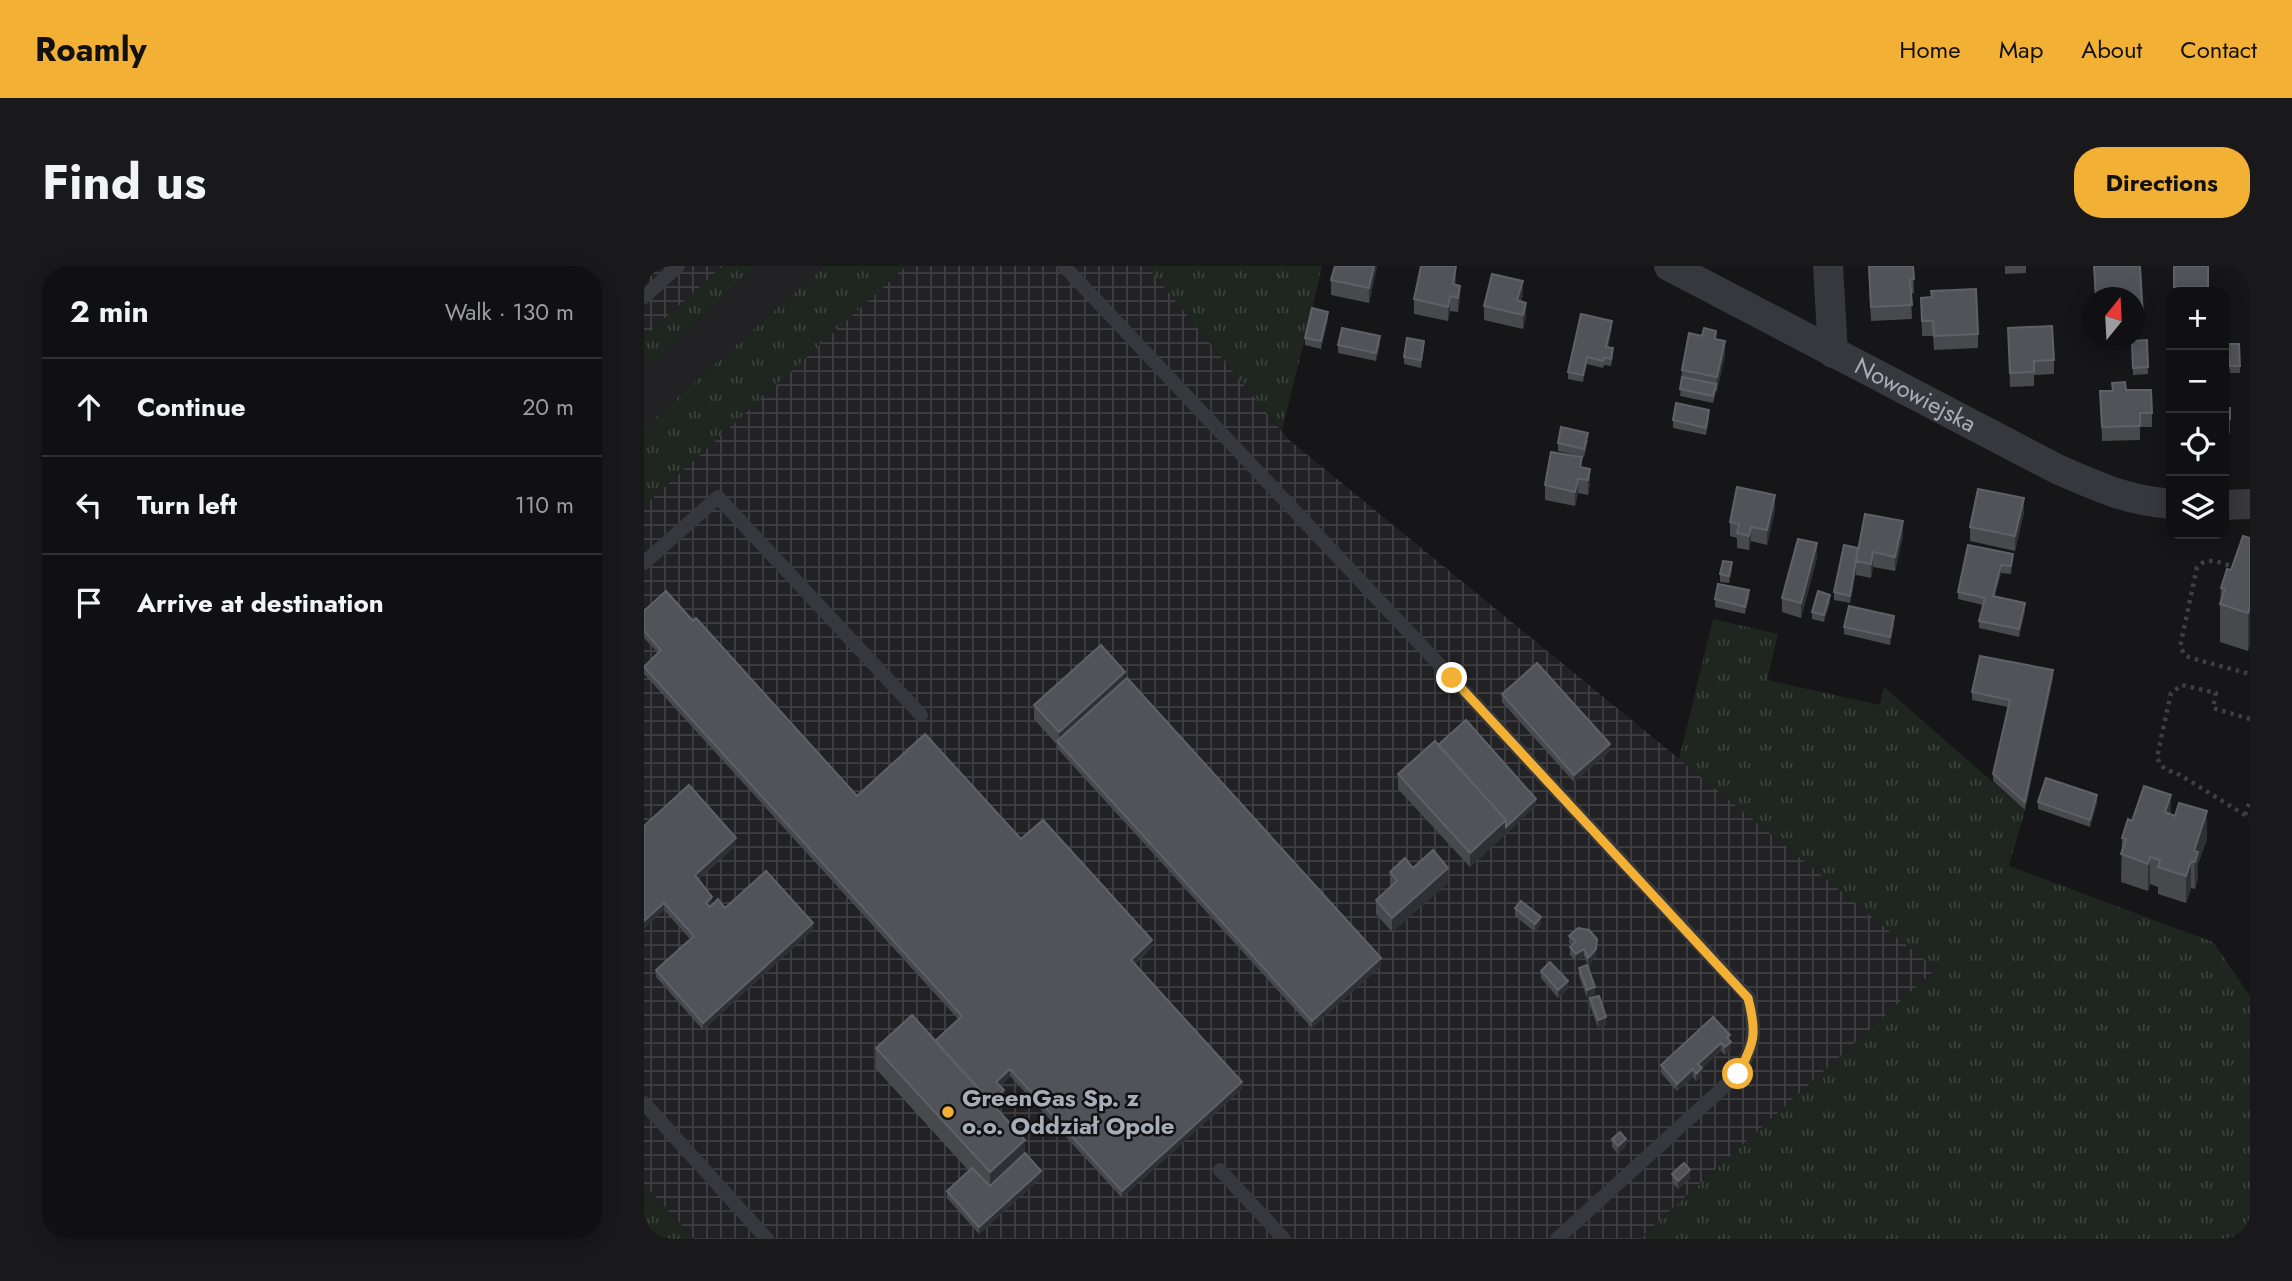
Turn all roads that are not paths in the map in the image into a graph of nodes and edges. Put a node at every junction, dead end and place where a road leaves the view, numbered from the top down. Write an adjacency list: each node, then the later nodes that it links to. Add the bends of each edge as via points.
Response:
1 (678, 266): 5 (lane)
2 (1064, 266): 16 (lane, via 1748,998 1755,1024 1751,1050 1738,1074)
3 (1669, 266): 6 (street, Nowowiejska)
4 (1828, 266): 6 (street)
5 (644, 297)
6 (1833, 353): 7 (street, Nowowiejska, via 2101,489)
7 (2166, 504)
8 (2250, 504): 9 (street)
9 (2229, 505)
10 (644, 563): 11 (lane, via 718,497)
11 (921, 715)
12 (644, 1103): 14 (lane)
13 (1220, 1170): 15 (lane)
14 (766, 1239)
15 (1284, 1239)
16 (1557, 1239)

